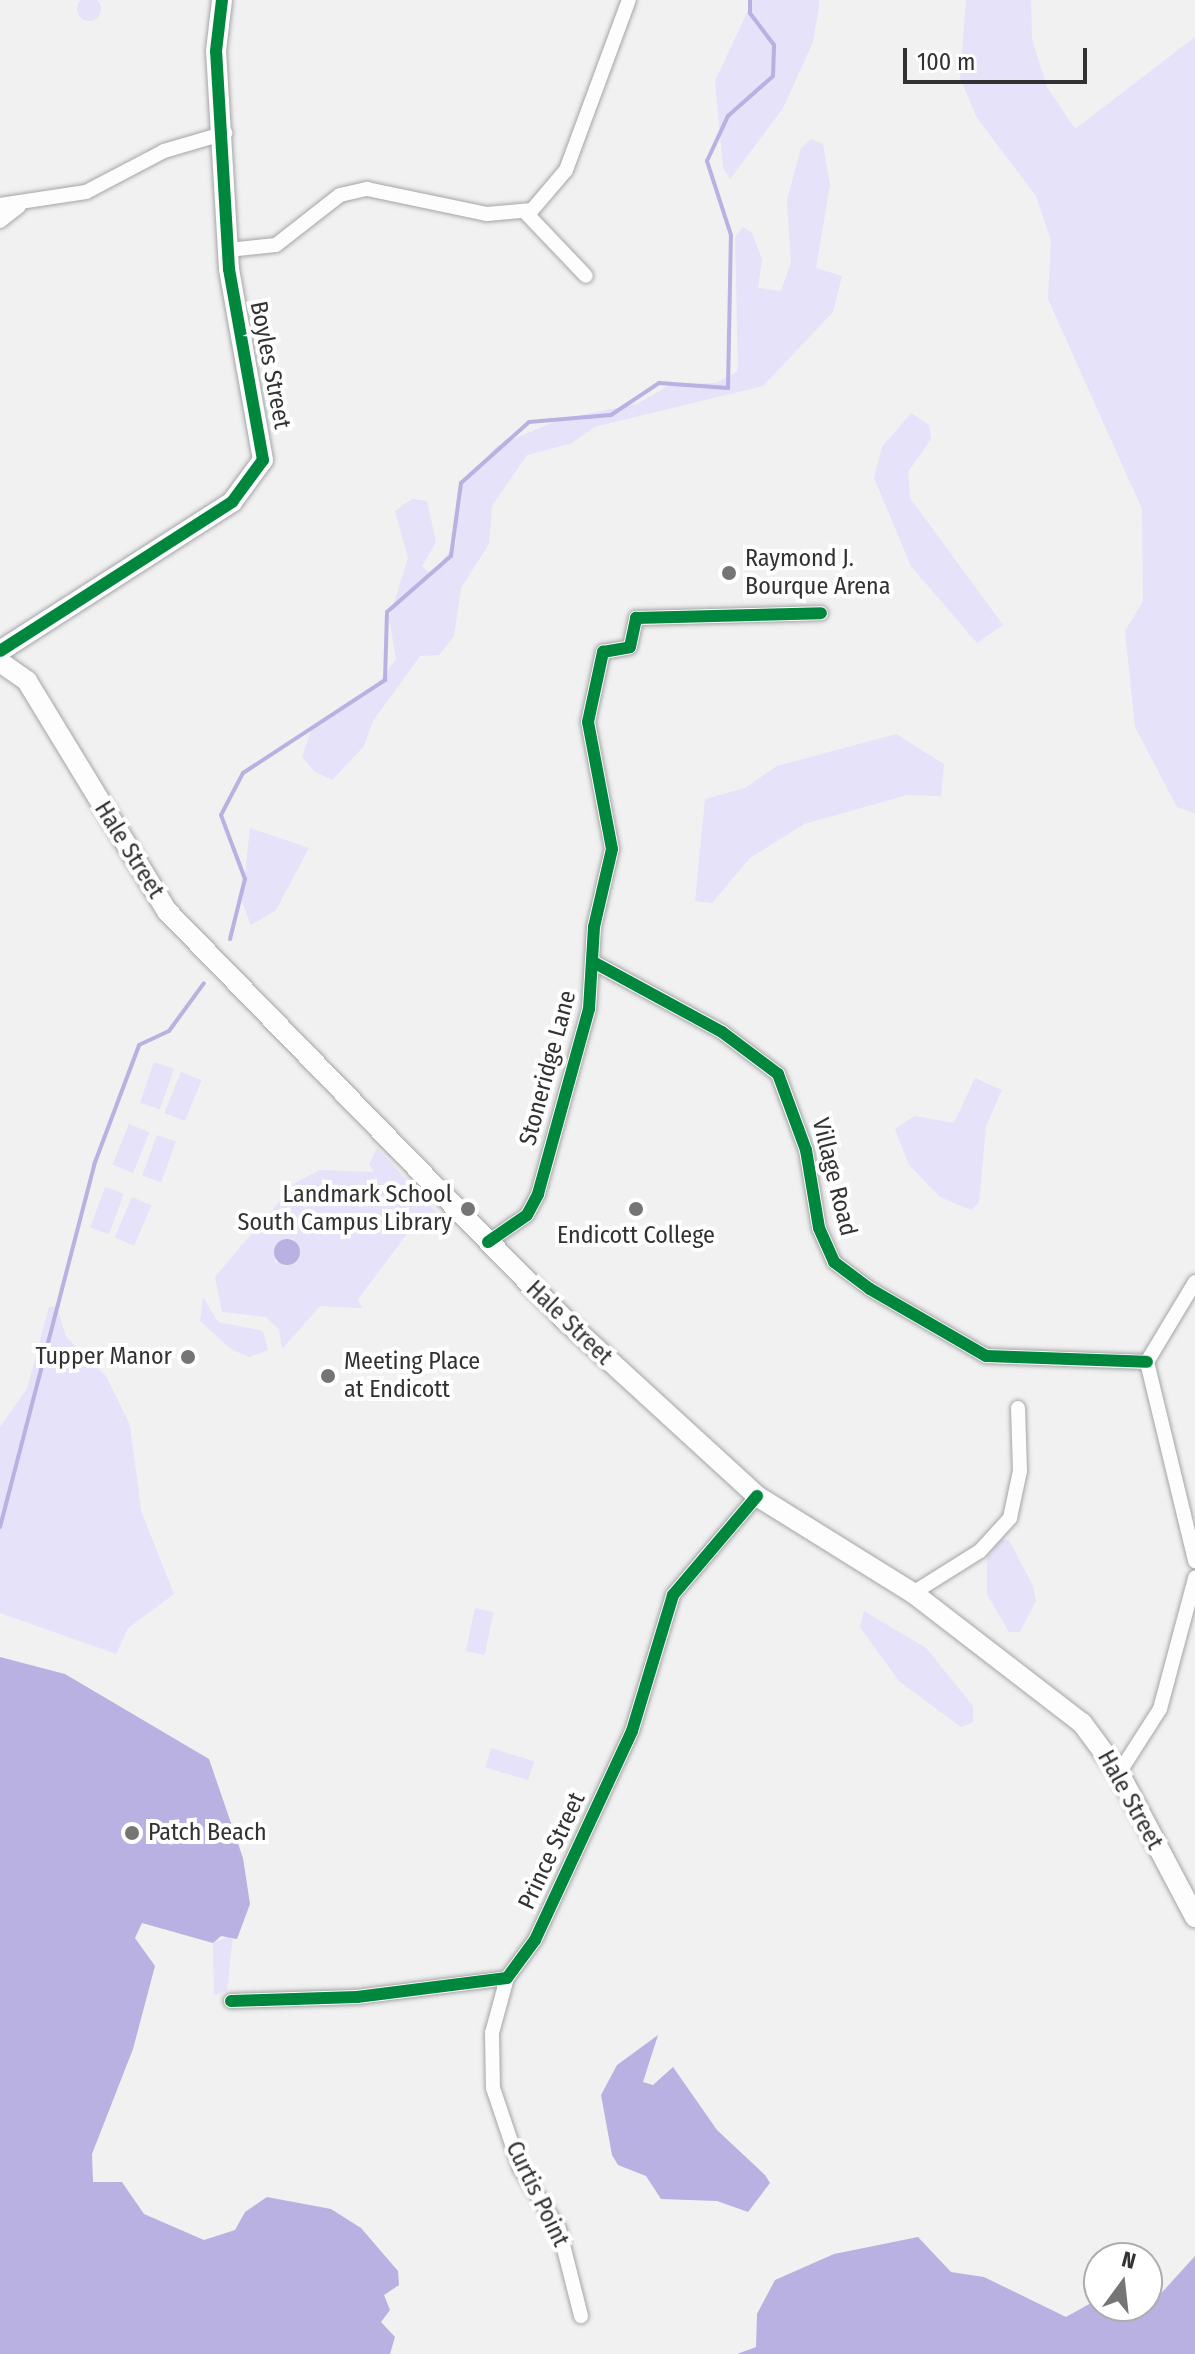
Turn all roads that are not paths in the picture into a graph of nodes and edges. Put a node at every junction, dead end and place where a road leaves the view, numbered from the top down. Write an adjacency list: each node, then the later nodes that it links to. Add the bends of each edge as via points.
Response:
1 (222, 0): 3 (main road, Boyles Street, via 216,51)
2 (629, 0): 6 (street, via 566,170)
3 (225, 133): 5 (street, via 164,151 86,192); 8 (main road, Boyles Street)
4 (0, 205): 5 (street)
5 (19, 206): 7 (street)
6 (525, 212): 8 (street, via 487,214 367,189 340,195 276,245); 9 (street)
7 (0, 221)
8 (228, 250): 11 (main road, Boyles Street, via 262,426 258,472 232,502)
9 (586, 276)
10 (821, 613): 13 (street, Stoneridge Lane, via 636,618 630,647 603,652 588,722 613,829 594,927)
11 (0, 651)
12 (0, 662): 14 (main road, Hale Street, via 27,681 167,911)
13 (595, 963): 14 (street, Stoneridge Lane, via 538,1194 527,1215); 16 (street, Village Road, via 722,1032 778,1074 806,1150 819,1228 834,1262 870,1289 986,1356)
14 (488, 1242): 18 (main road, Hale Street)
15 (1195, 1282): 16 (street)
16 (1147, 1362): 19 (street)
17 (1018, 1408): 21 (street, via 1020,1471 1010,1518 980,1551)
18 (757, 1496): 21 (main road, Hale Street); 24 (street, Prince Street, via 673,1595 638,1717 535,1940)
19 (1195, 1561)
20 (1195, 1578): 22 (street, via 1160,1709)
21 (913, 1593): 22 (main road, Hale Street, via 1069,1709)
22 (1119, 1773): 23 (main road, Hale Street)
23 (1195, 1917)
24 (507, 1978): 25 (street, via 341,1998); 26 (street, Curtis Point, via 492,2033 493,2088 520,2168 559,2229)
25 (231, 2001)
26 (581, 2316)

